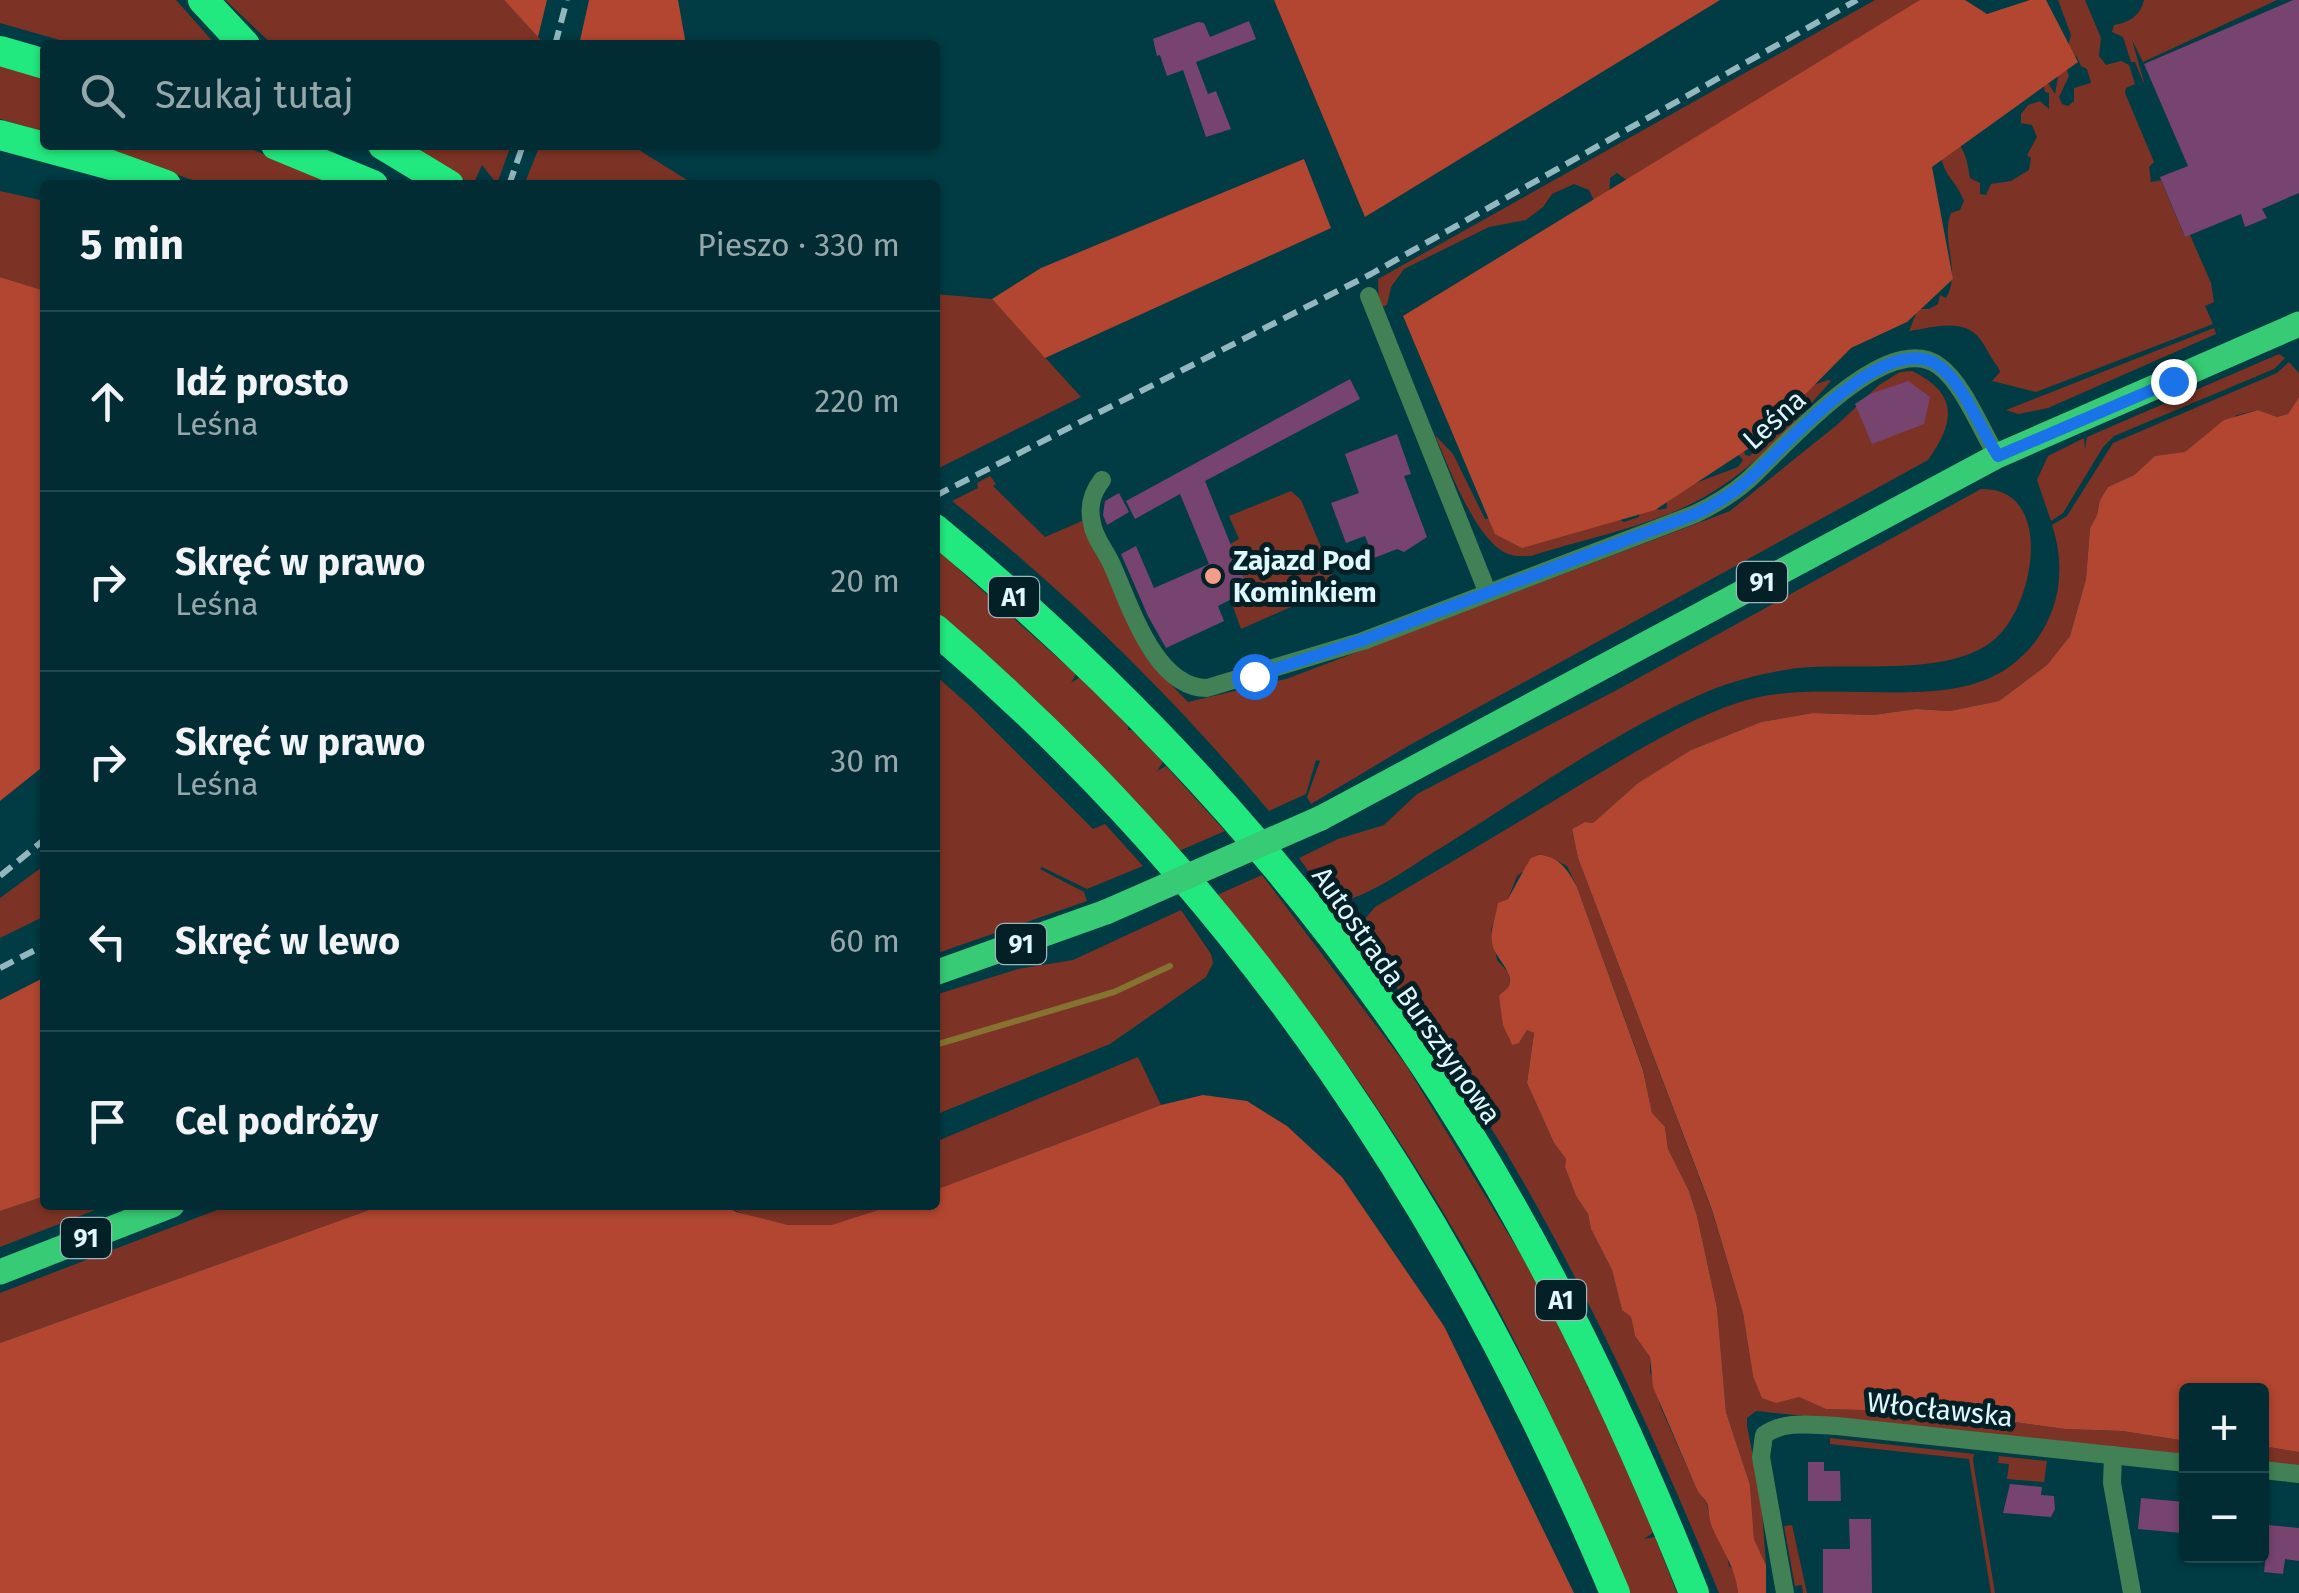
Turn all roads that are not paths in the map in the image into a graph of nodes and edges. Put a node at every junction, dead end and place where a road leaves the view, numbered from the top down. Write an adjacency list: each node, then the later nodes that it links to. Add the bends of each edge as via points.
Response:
1 (204, 0): 2 (highway)
2 (241, 40)
3 (0, 51): 4 (highway)
4 (40, 63)
5 (0, 135): 6 (highway)
6 (40, 146)
7 (54, 150): 10 (highway)
8 (288, 150): 11 (highway)
9 (391, 150): 12 (highway)
10 (152, 180)
11 (361, 180)
12 (440, 180)
13 (1368, 296): 18 (street)
14 (2298, 325): 15 (main road, 91)
15 (1998, 456): 18 (street, Leśna, via 1950,375 1924,358 1904,357 1864,376 1710,507); 20 (main road, 91, bridge, via 1321,818 1106,912)
16 (1102, 480): 18 (street, Leśna, via 1092,492 1098,540 1149,646 1189,687 1206,688 1344,646)
17 (940, 533): 28 (highway, Autostrada Bursztynowa / A1, via 1036,616 1185,764 1295,890 1395,1024 1459,1119 1586,1346)
18 (1487, 591)
19 (940, 633): 27 (highway, via 1043,726 1147,835 1338,1075 1474,1295)
20 (940, 972)
21 (159, 1210): 22 (main road, 91)
22 (0, 1272)
23 (2114, 1455): 24 (street, Włocławska); 29 (street, Włocławska, via 1837,1426 1788,1426 1764,1435 1762,1468); 30 (street, via 2112,1482)
24 (2179, 1461)
25 (2269, 1471): 26 (street)
26 (2299, 1474)
27 (1615, 1593)
28 (1694, 1593)
29 (1785, 1593)
30 (2132, 1593)

